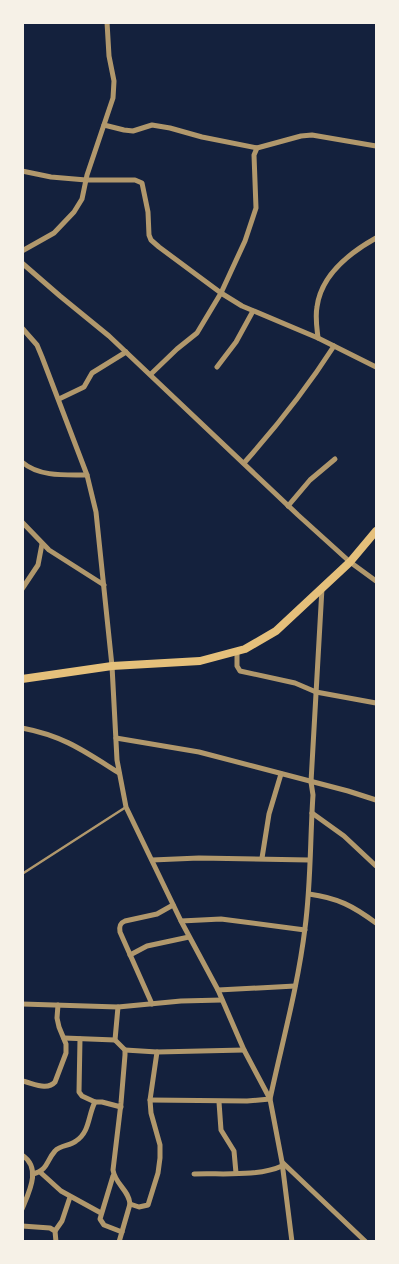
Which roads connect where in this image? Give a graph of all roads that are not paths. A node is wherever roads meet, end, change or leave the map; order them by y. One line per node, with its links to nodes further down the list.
1 (107, 22): 2 (street)
2 (104, 126): 4 (street); 6 (street)
3 (376, 146): 4 (street)
4 (257, 148): 10 (street)
5 (22, 171): 6 (street)
6 (86, 180): 8 (street); 10 (street)
7 (376, 238): 13 (street)
8 (22, 251)
9 (22, 263): 15 (street)
10 (221, 293): 11 (street); 18 (street)
11 (253, 311): 13 (street); 16 (street)
12 (22, 328): 19 (street)
13 (318, 338): 14 (street)
14 (334, 346): 17 (street); 22 (street)
15 (126, 352): 18 (street); 19 (street)
16 (217, 367)
17 (376, 367)
18 (151, 374): 22 (street)
19 (59, 399): 23 (street)
20 (334, 459): 24 (street)
21 (22, 462): 23 (street)
22 (244, 463): 24 (street)
23 (88, 475): 30 (street)
24 (288, 506): 28 (street)
25 (22, 522): 27 (street)
26 (376, 531): 28 (main road)
27 (42, 544): 30 (street); 32 (street)
28 (350, 562): 29 (street); 31 (main road)
29 (376, 581)
30 (104, 586): 34 (street)
31 (322, 588): 33 (main road); 36 (street)
32 (22, 589)
33 (237, 651): 34 (main road); 36 (street)
34 (112, 666): 35 (main road); 39 (street)
35 (22, 679)
36 (316, 692): 37 (street); 42 (street)
37 (376, 703)
38 (22, 728): 40 (street)
39 (116, 738): 40 (street); 41 (street)
40 (119, 773): 44 (street)
41 (281, 774): 42 (street); 46 (street)
42 (311, 782): 43 (street); 45 (street)
43 (376, 800)
44 (126, 807): 47 (street); 50 (lane)
45 (312, 814): 48 (street); 49 (street)
46 (262, 858): 47 (street); 48 (street)
47 (152, 860): 52 (street)
48 (309, 860): 51 (street)
49 (376, 866)
50 (22, 874)
51 (309, 894): 54 (street); 55 (street)
52 (174, 905): 53 (street); 57 (street)
53 (181, 921): 55 (street); 56 (street)
54 (376, 922)
55 (305, 930): 58 (street)
56 (189, 937): 57 (street); 59 (street)
57 (130, 955): 62 (street)
58 (295, 986): 59 (street); 72 (street)
59 (218, 990): 60 (street)
60 (222, 1000): 62 (street); 69 (street)
61 (22, 1004): 63 (street)
62 (152, 1004): 64 (street)
63 (58, 1005): 64 (street); 65 (street)
64 (118, 1007): 67 (street)
65 (64, 1038): 66 (street); 71 (street)
66 (80, 1039): 67 (street); 74 (street)
67 (115, 1040): 68 (street)
68 (125, 1050): 70 (street); 76 (street)
69 (244, 1050): 70 (street); 72 (street)
70 (157, 1052): 73 (street)
71 (22, 1081)
72 (270, 1099): 75 (street); 78 (street)
73 (150, 1100): 75 (street); 85 (street)
74 (95, 1102): 76 (street); 79 (street)
75 (220, 1102): 80 (street)
76 (121, 1107): 83 (street)
77 (22, 1155): 81 (street)
78 (282, 1164): 80 (street); 93 (street); 94 (street)
79 (40, 1172): 81 (street); 84 (street)
80 (236, 1173): 82 (street)
81 (34, 1174): 86 (street)
82 (194, 1174)
83 (114, 1176): 85 (street); 87 (street)
84 (70, 1197): 87 (street); 89 (street)
85 (130, 1204): 90 (street)
86 (22, 1209)
87 (101, 1213): 90 (street)
88 (22, 1226): 89 (street)
89 (55, 1231): 91 (street)
90 (122, 1232): 92 (street)
91 (56, 1242)
92 (118, 1242)
93 (292, 1242)
94 (366, 1242)

